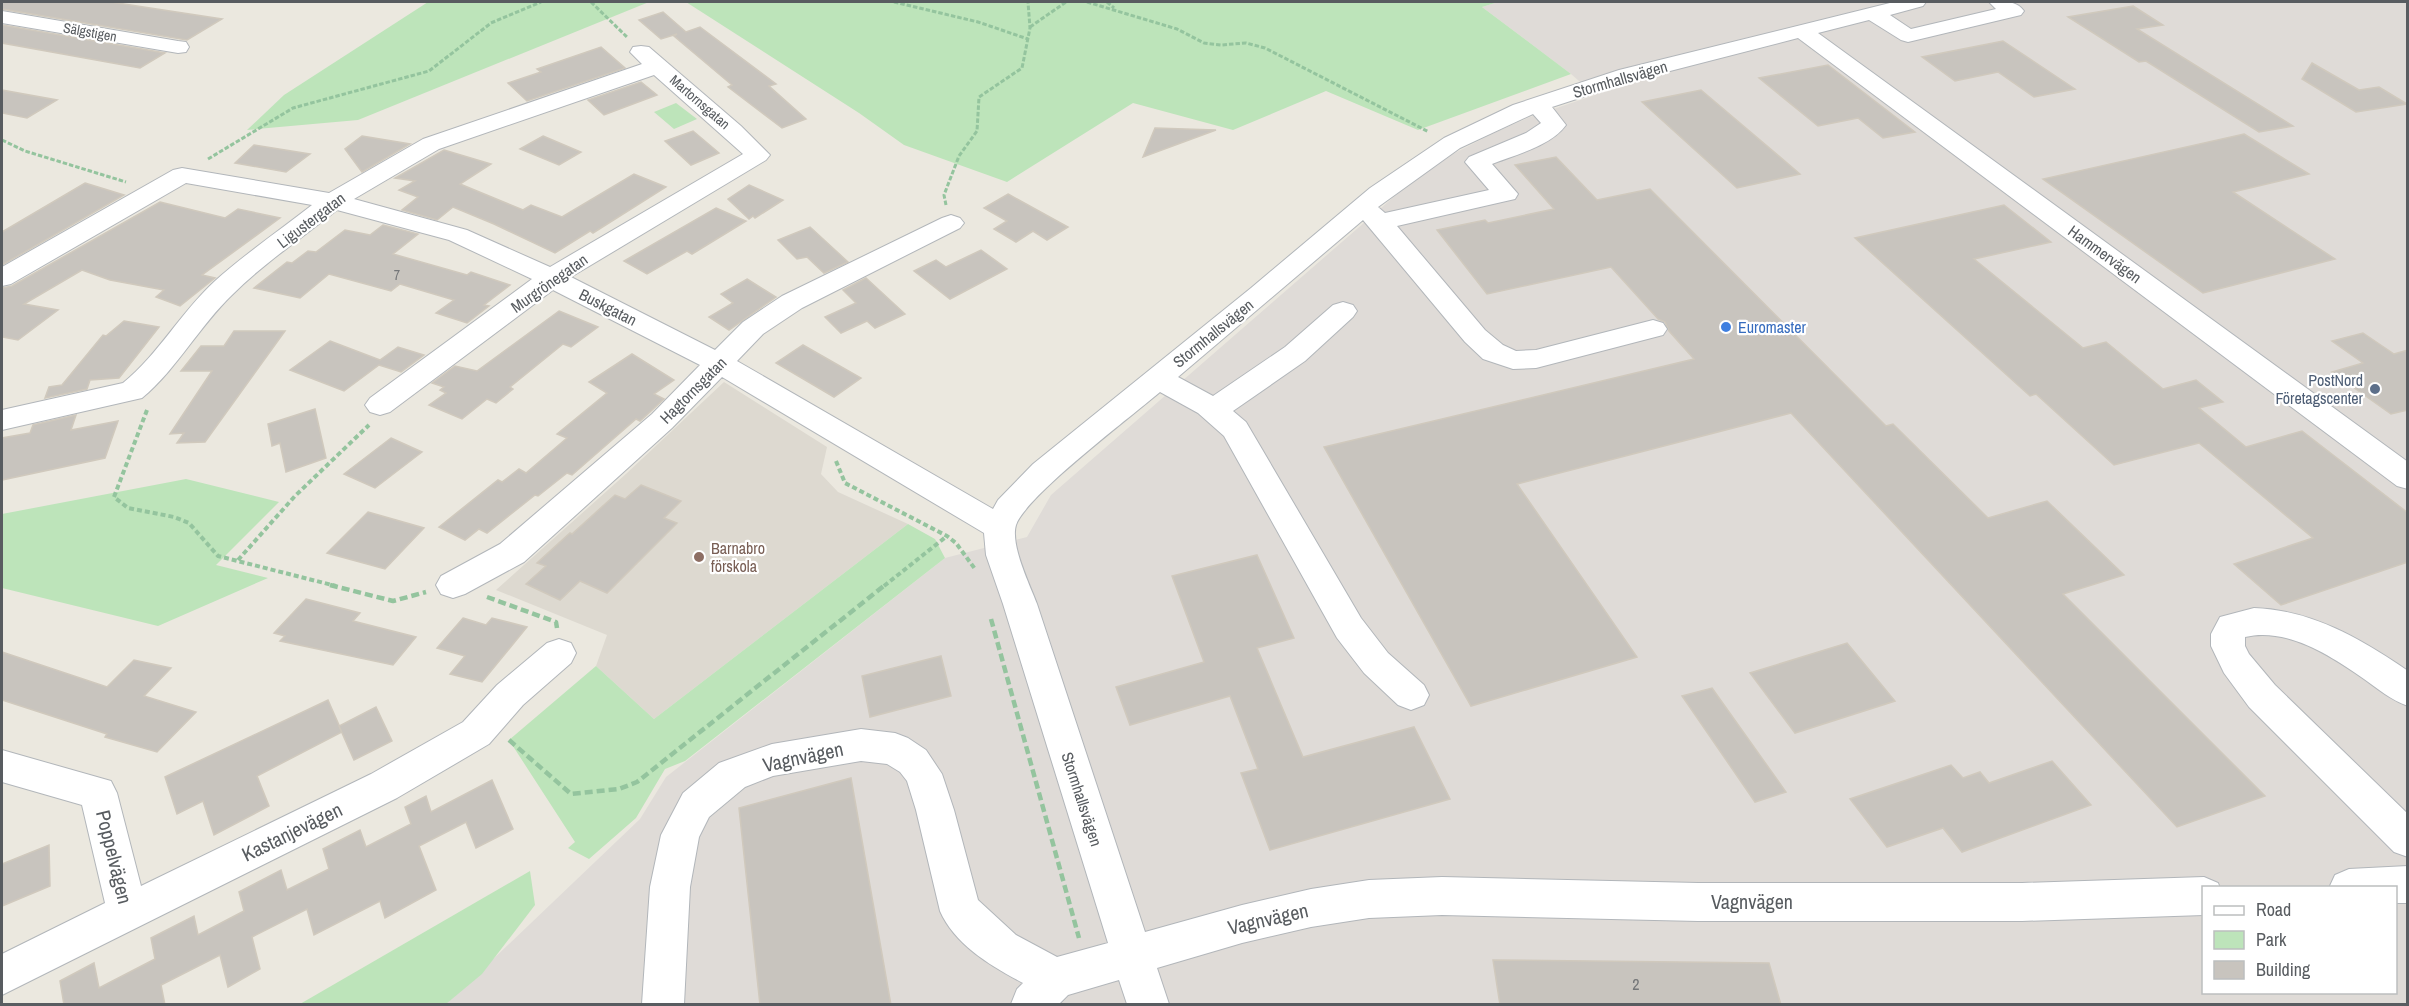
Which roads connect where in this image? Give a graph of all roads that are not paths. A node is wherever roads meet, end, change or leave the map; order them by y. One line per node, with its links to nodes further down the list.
1 (1916, 2): 3 (street, Stormhallsvägen)
2 (1999, 2): 3 (street)
3 (1871, 12): 5 (street, Stormhallsvägen)
4 (2, 17): 6 (street, Sälgstigen)
5 (1802, 31): 8 (street, Stormhallsvägen); 22 (street, Hammervägen)
6 (178, 47)
7 (650, 59): 9 (street, Martornsgatan); 10 (street, Ligustergatan)
8 (1537, 104): 11 (street, Stormhallsvägen); 11 (street)
9 (758, 155): 14 (street, Murgrönegatan)
10 (333, 201): 13 (street, Buskgatan); 14 (street, Buskgatan); 21 (street, Ligustergatan)
11 (1371, 214): 16 (street); 18 (street, Stormhallsvägen)
12 (951, 223): 17 (street, Hagtornsgatan)
13 (2, 278)
14 (551, 278): 17 (street, Buskgatan); 19 (street, Murgrönegatan)
15 (1343, 311): 20 (street)
16 (1653, 329)
17 (719, 363): 23 (street, Buskgatan); 24 (street, Hagtornsgatan)
18 (1158, 379): 20 (street); 23 (street, Stormhallsvägen)
19 (380, 405)
20 (1215, 409): 27 (street)
21 (2, 420)
22 (2408, 478)
23 (999, 526): 34 (street, Stormhallsvägen)
24 (453, 585)
25 (559, 653): 33 (street, Kastanjevägen)
26 (2408, 691): 29 (street)
27 (1411, 695)
28 (2, 766): 33 (street, Poppelvägen)
29 (2408, 840)
30 (2408, 884): 31 (street)
31 (2378, 886)
32 (2202, 896): 34 (street, Vagnvägen)
33 (128, 913): 35 (street, Kastanjevägen)
34 (1133, 957): 36 (street, Vagnvägen); 38 (street, Stormhallsvägen)
35 (2, 975)
36 (1059, 984): 37 (street, Vagnvägen)
37 (663, 1005)
38 (1148, 1005)

